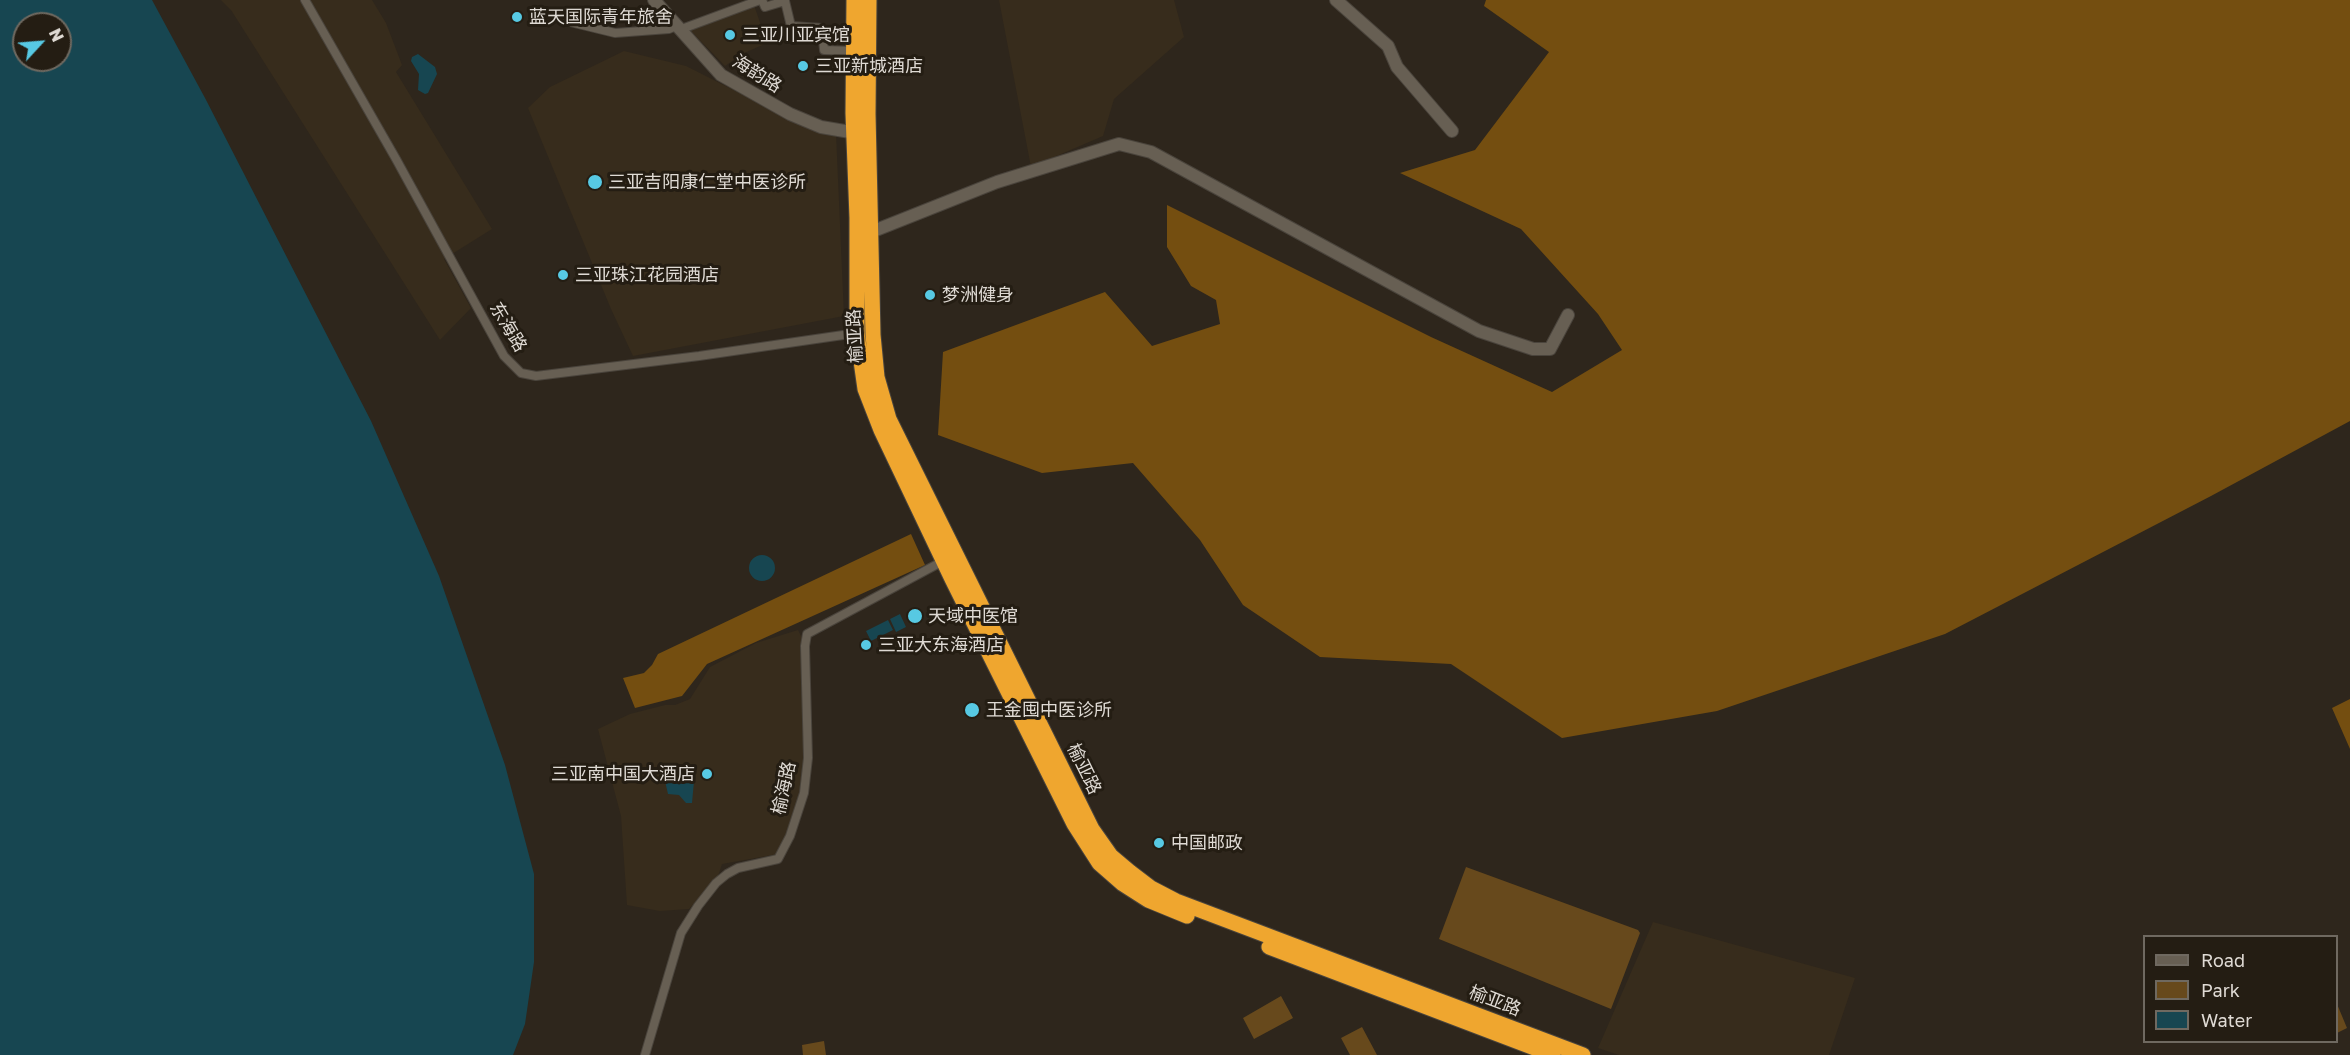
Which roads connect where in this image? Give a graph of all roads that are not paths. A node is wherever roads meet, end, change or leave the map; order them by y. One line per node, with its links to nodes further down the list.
1 (305, 0): 14 (street, 东海路)
2 (654, 0): 8 (street, 海韵路)
3 (761, 0): 8 (street); 9 (street)
4 (854, 0): 9 (highway, 榆亚路)
5 (869, 0): 11 (highway, 榆亚路)
6 (1336, 0): 10 (street)
7 (544, 12): 8 (street)
8 (678, 28): 11 (street, 海韵路)
9 (853, 51): 11 (highway, 榆亚路)
10 (1452, 131)
11 (862, 134): 12 (highway, 榆亚路); 14 (highway, 榆亚路)
12 (872, 232): 13 (street); 15 (highway, 榆亚路)
13 (1568, 315)
14 (857, 333): 15 (highway, 榆亚路)
15 (950, 558): 16 (street, 榆海路); 17 (highway, 榆亚路); 18 (highway, 榆亚路)
16 (645, 1055)
17 (1553, 1055)
18 (1583, 1055)

